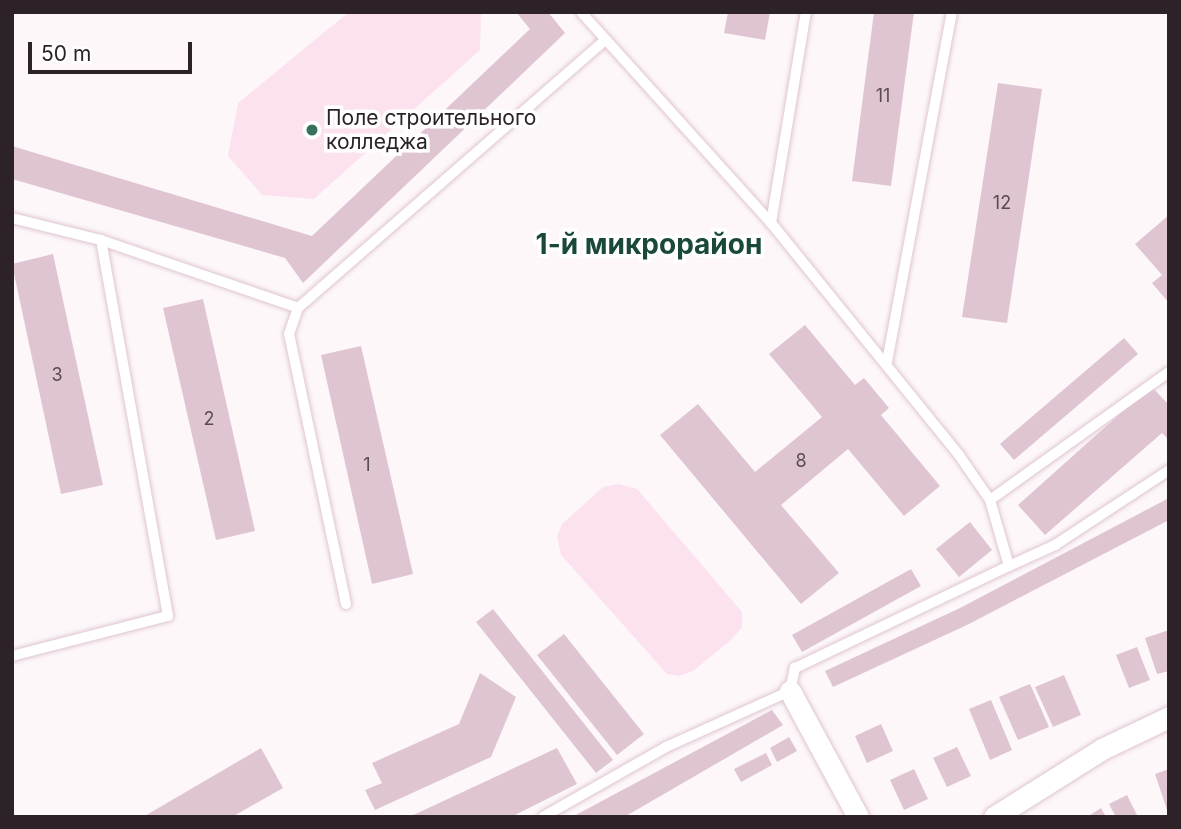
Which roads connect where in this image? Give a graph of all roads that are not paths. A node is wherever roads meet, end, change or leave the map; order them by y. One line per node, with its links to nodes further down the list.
1 (581, 12): 4 (lane)
2 (806, 12): 6 (lane)
3 (952, 12): 9 (lane)
4 (604, 40): 6 (lane); 8 (lane)
5 (12, 218): 7 (lane)
6 (771, 223): 9 (lane)
7 (101, 240): 8 (lane); 15 (lane)
8 (299, 308): 14 (lane)
9 (887, 362): 12 (lane)
10 (1169, 372): 12 (lane)
11 (1169, 470): 13 (lane)
12 (990, 500): 13 (lane)
13 (1009, 566): 16 (lane)
14 (346, 604)
15 (12, 656)
16 (790, 691): 18 (lane); 19 (street)
17 (1169, 717): 20 (street)
18 (543, 817)
19 (858, 817)
20 (994, 817)

